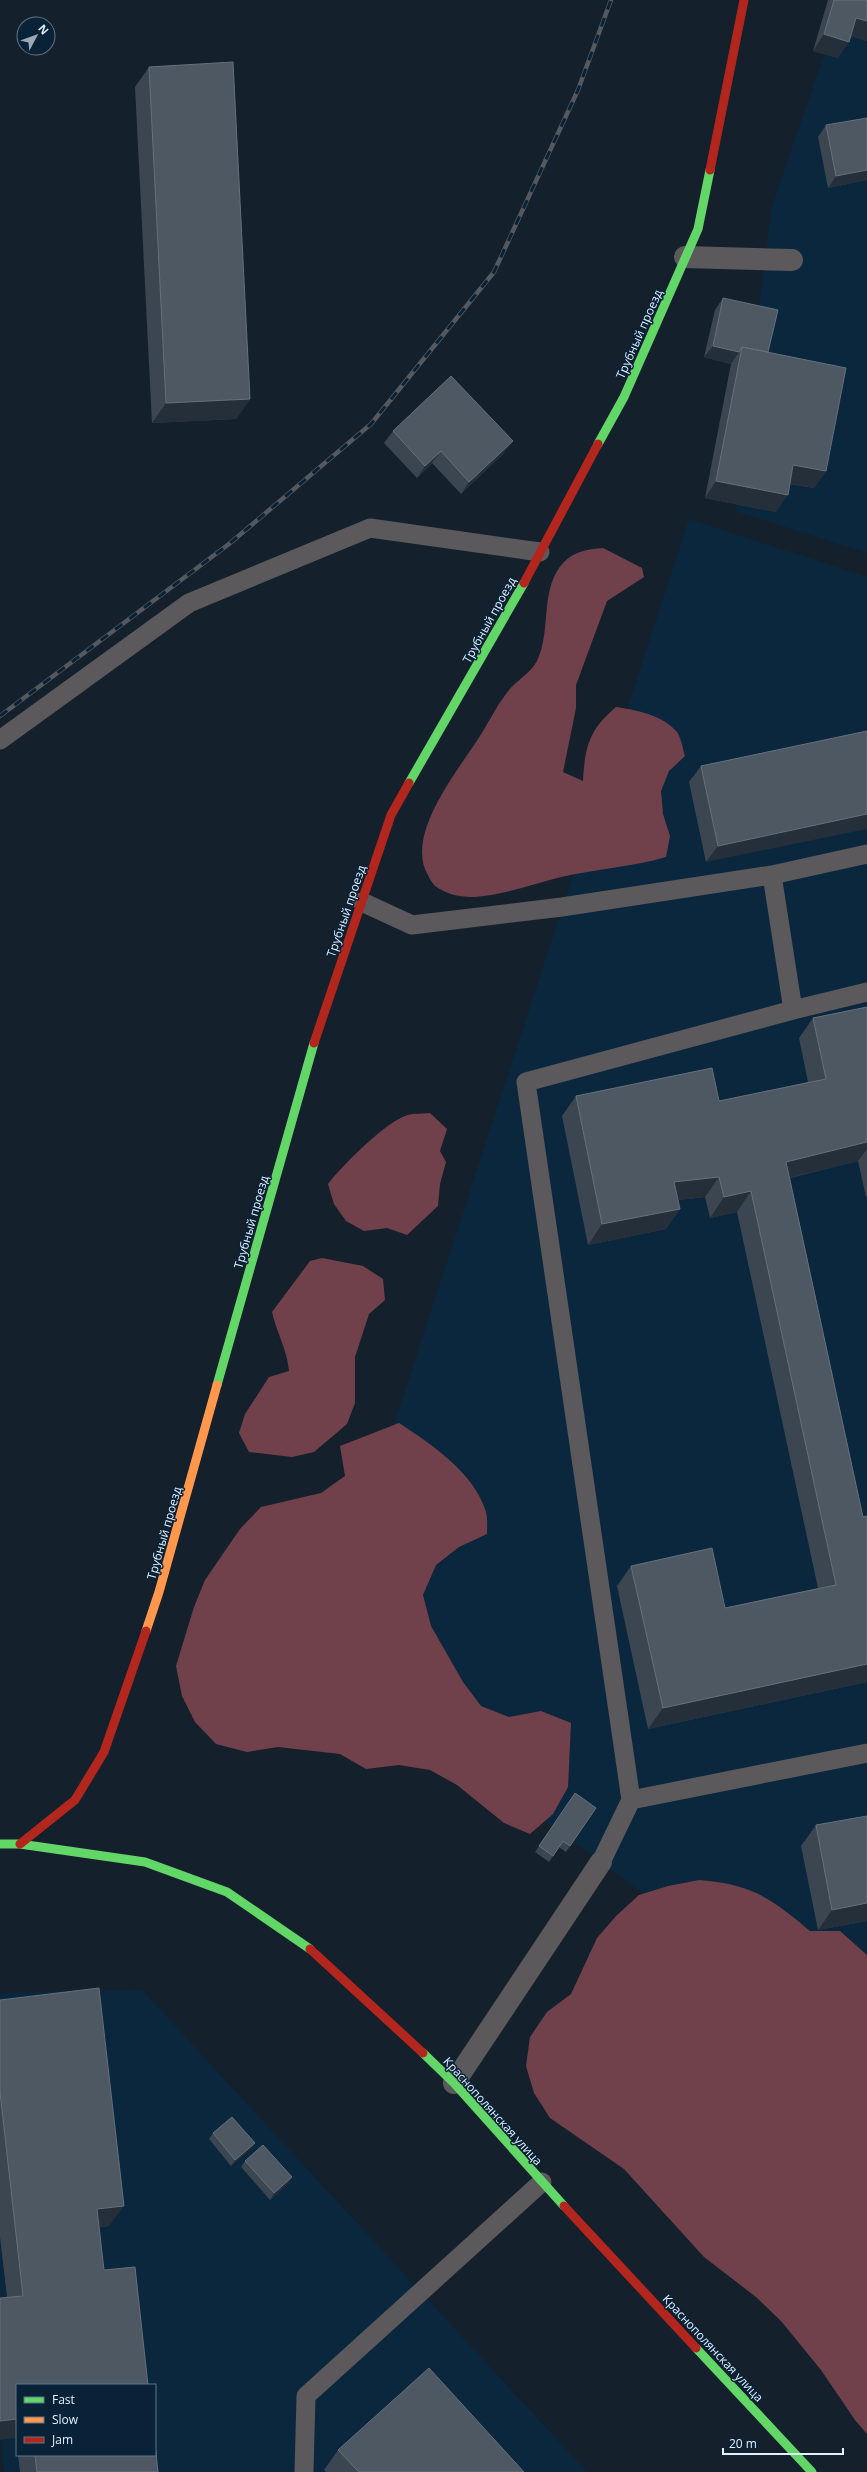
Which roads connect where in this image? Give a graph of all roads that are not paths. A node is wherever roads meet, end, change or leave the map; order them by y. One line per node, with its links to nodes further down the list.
1 (744, 0): 2 (street, Трубный проезд)
2 (685, 257): 3 (street); 4 (street, Трубный проезд)
3 (792, 260)
4 (540, 552): 5 (lane); 8 (street, Трубный проезд)
5 (0, 740)
6 (867, 854): 7 (lane)
7 (772, 876): 8 (lane); 10 (lane)
8 (362, 902): 14 (street, Трубный проезд)
9 (867, 992): 10 (lane)
10 (793, 1010): 12 (lane)
11 (867, 1753): 12 (lane)
12 (631, 1800): 15 (lane)
13 (0, 1844): 14 (street, Краснополянская улица)
14 (20, 1844): 16 (street, Краснополянская улица)
15 (601, 1862): 16 (street)
16 (454, 2083): 17 (street, Краснополянская улица)
17 (542, 2182): 18 (lane); 19 (street, Краснополянская улица)
18 (304, 2472)
19 (812, 2472)

